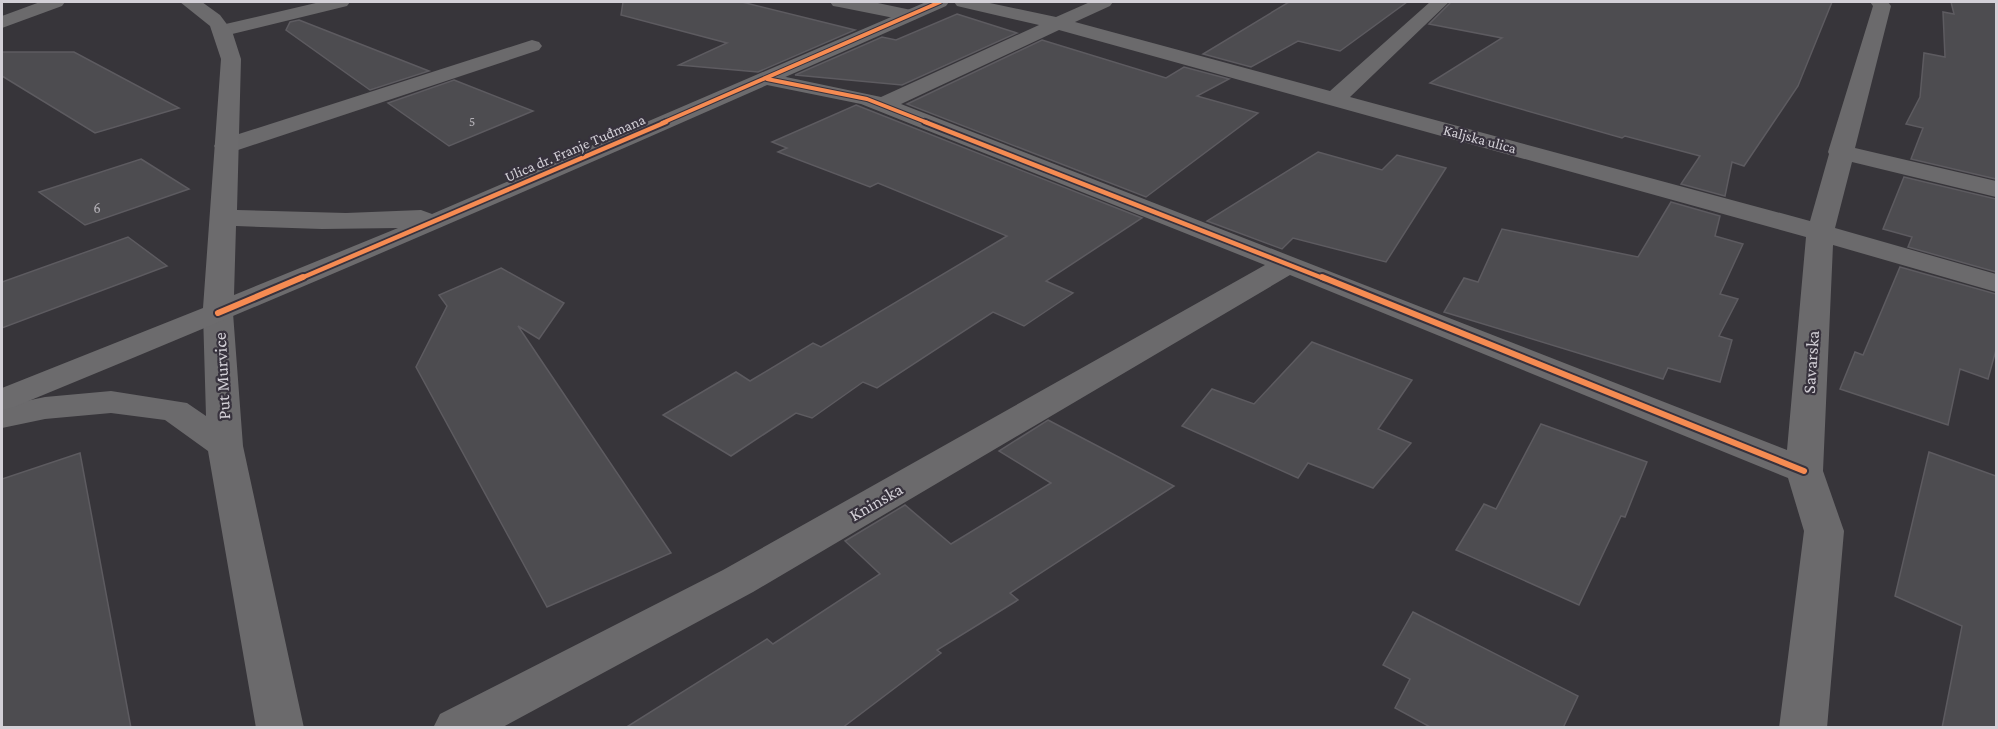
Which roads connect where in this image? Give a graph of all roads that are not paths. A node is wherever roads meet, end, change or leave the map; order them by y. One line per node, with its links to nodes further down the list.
1 (56, 2): 11 (street)
2 (189, 2): 13 (main road)
3 (341, 2): 13 (street)
4 (839, 2): 10 (street)
5 (940, 2): 10 (main road, Ulica dr. Franje Tuđmana)
6 (963, 2): 12 (street, Kaljska ulica)
7 (1104, 2): 12 (street)
8 (1440, 2): 16 (street)
9 (1880, 2): 19 (street, Savarska)
10 (909, 15): 15 (main road, Ulica dr. Franje Tuđmana)
11 (2, 22)
12 (1056, 23): 16 (street, Kaljska ulica); 17 (street)
13 (224, 30): 18 (main road, Put Murvice)
14 (532, 46): 18 (street)
15 (766, 79): 17 (street); 22 (main road, Ulica dr. Franje Tuđmana)
16 (1335, 99): 23 (street, Kaljska ulica)
17 (881, 105): 24 (street)
18 (226, 146): 21 (main road, Put Murvice)
19 (1840, 152): 20 (street); 23 (street, Savarska)
20 (1996, 189)
21 (222, 217): 22 (main road); 26 (main road, Put Murvice)
22 (447, 217): 26 (main road, Ulica dr. Franje Tuđmana)
23 (1820, 232): 25 (street, Kaljska ulica); 30 (street, Savarska)
24 (1288, 264): 30 (street); 32 (street, Kninska)
25 (1996, 283)
26 (218, 312): 27 (main road, Ulica dr. Franje Tuđmana); 29 (street, Put Murvice)
27 (2, 400)
28 (2, 417): 29 (street)
29 (225, 446): 31 (street, Put Murvice)
30 (1804, 471): 33 (street, Savarska)
31 (280, 728)
32 (457, 728)
33 (1803, 728)

